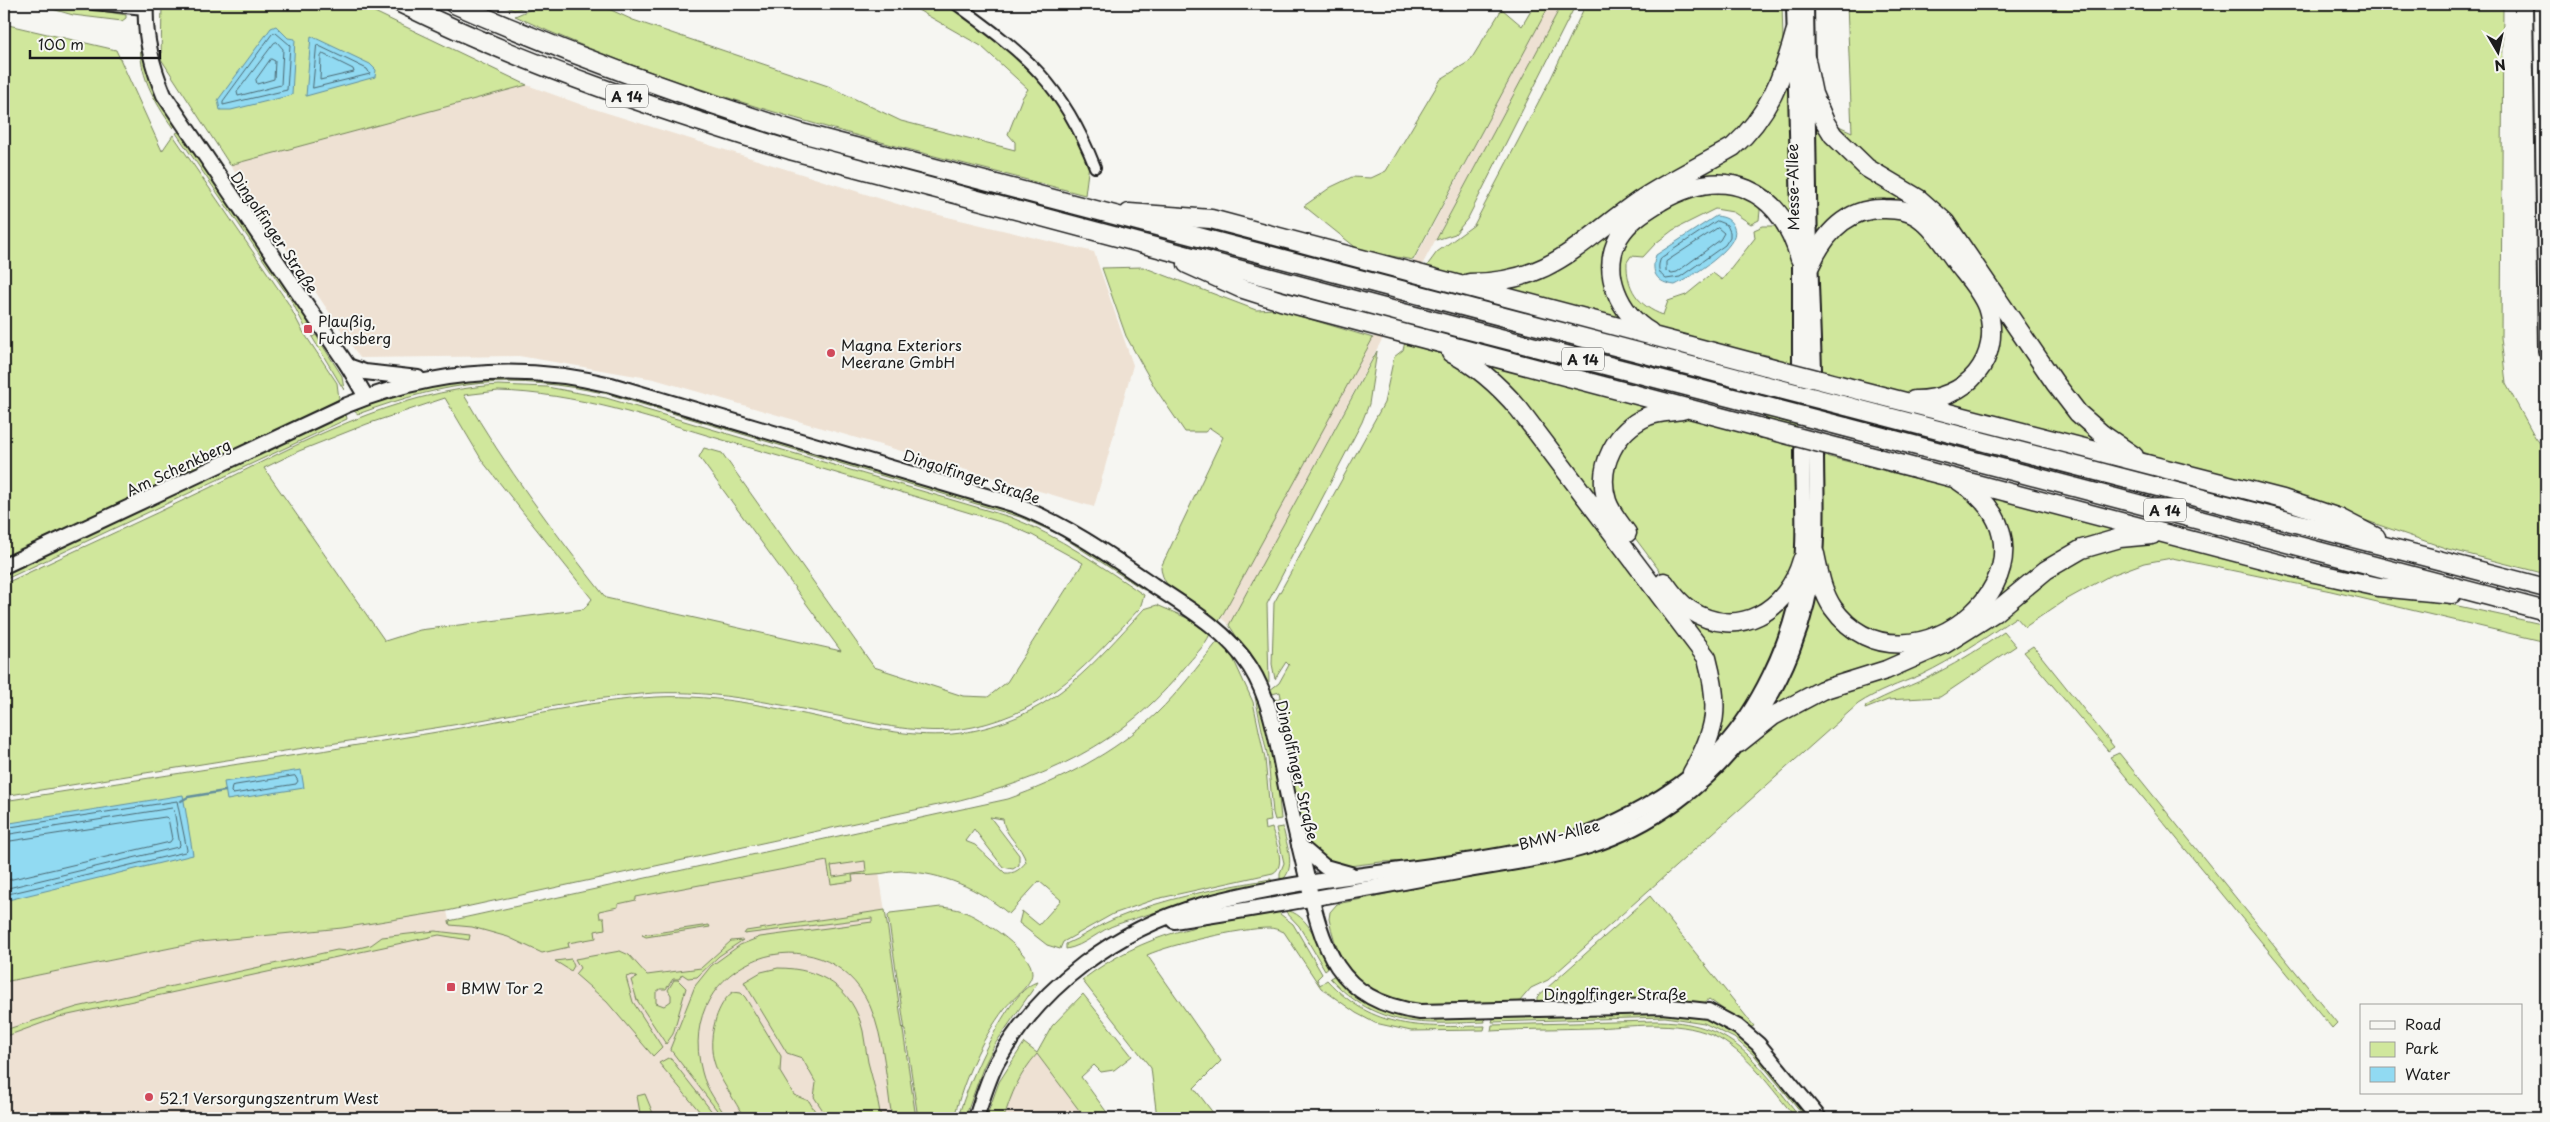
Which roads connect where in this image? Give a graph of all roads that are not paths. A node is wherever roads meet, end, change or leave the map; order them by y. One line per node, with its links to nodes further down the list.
1 (93, 4): 8 (street)
2 (402, 4): 13 (highway, A 14)
3 (454, 4): 12 (highway, A 14)
4 (956, 4): 11 (street)
5 (1794, 4): 9 (main road, Messe-Allee)
6 (1806, 4): 10 (main road, Messe-Allee)
7 (2541, 4): 18 (main road)
8 (146, 6): 19 (main road, Dingolfinger Straße)
9 (1795, 33): 14 (main road, Messe-Allee); 15 (highway)
10 (1806, 60): 14 (main road, Messe-Allee); 27 (highway)
11 (1095, 167)
12 (1095, 212): 15 (highway); 30 (highway, A 14, bridge)
13 (1144, 245): 16 (highway); 34 (highway, A 14, bridge)
14 (1805, 263): 17 (highway); 20 (main road, Messe-Allee); 23 (highway)
15 (1449, 284): 17 (highway)
16 (1419, 339): 24 (highway); 37 (highway)
17 (1664, 339): 23 (highway, bridge)
18 (2546, 351)
19 (348, 366): 21 (main road); 22 (main road, Dingolfinger Straße)
20 (1807, 367)
21 (426, 379): 22 (main road, Dingolfinger Straße); 38 (main road, Dingolfinger Straße)
22 (366, 397): 32 (main road, Am Schenkberg)
23 (1891, 398): 27 (highway)
24 (1689, 409): 28 (highway, bridge); 31 (highway)
25 (1802, 450): 31 (main road)
26 (1816, 454): 31 (main road)
27 (2145, 463): 30 (highway)
28 (1955, 478): 29 (highway); 31 (highway)
29 (2167, 534): 34 (highway); 36 (highway)
30 (2404, 551): 33 (highway, A 14)
31 (1808, 557): 36 (main road, BMW-Allee); 37 (main road, BMW-Allee)
32 (4, 566)
33 (2546, 588)
34 (2485, 595): 35 (highway, A 14)
35 (2546, 611)
36 (1740, 743): 41 (main road, BMW-Allee)
37 (1692, 773): 39 (main road, BMW-Allee)
38 (1299, 845): 39 (main road); 40 (main road, Dingolfinger Straße)
39 (1358, 875): 40 (main road, BMW-Allee)
40 (1308, 884): 41 (main road, Dingolfinger Straße); 42 (main road, BMW-Allee)
41 (1312, 900): 42 (main road, BMW-Allee); 44 (main road, Dingolfinger Straße)
42 (1152, 925): 43 (main road, BMW-Allee)
43 (976, 1118)
44 (1819, 1118)

